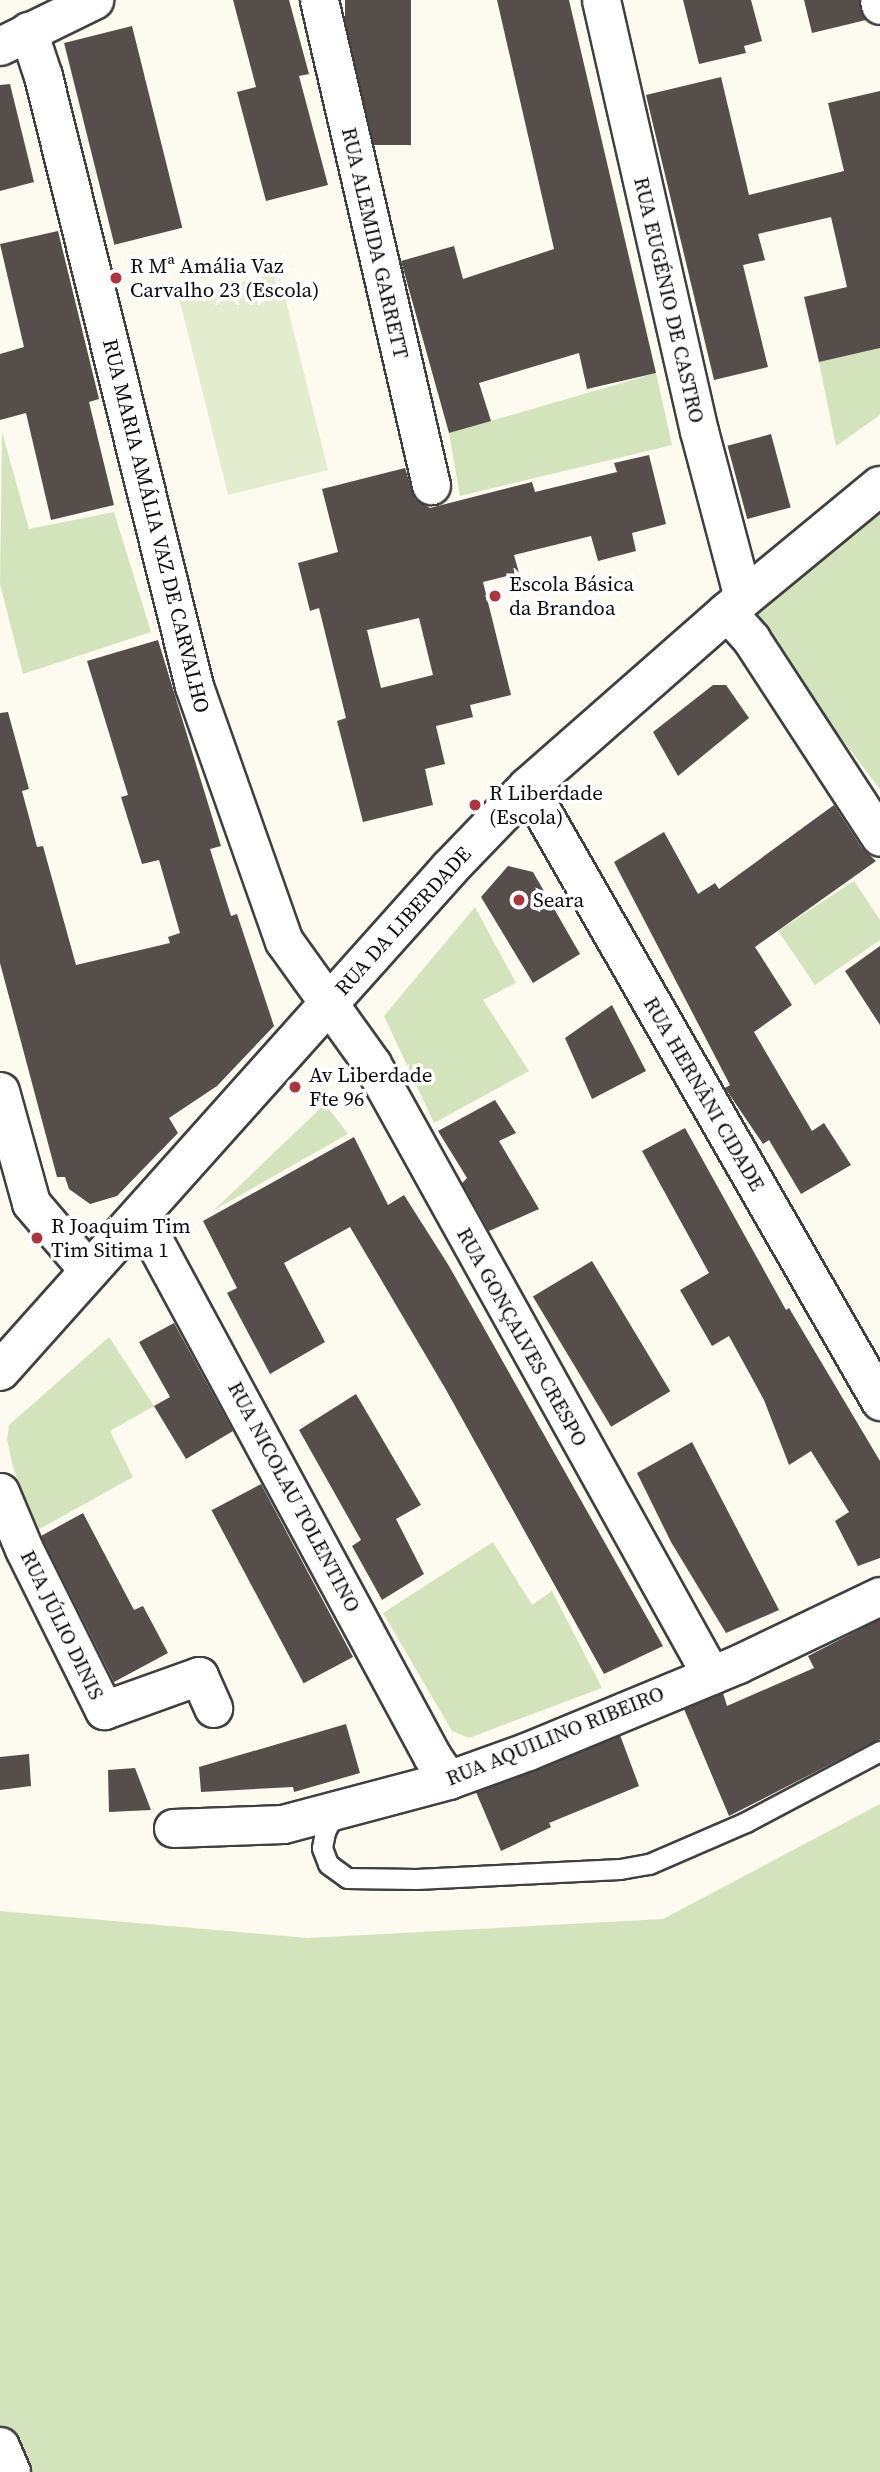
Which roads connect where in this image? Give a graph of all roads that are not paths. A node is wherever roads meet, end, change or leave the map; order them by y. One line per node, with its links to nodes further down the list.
1 (94, 0): 6 (street)
2 (319, 0): 7 (street, RUA ALEMIDA GARRETT)
3 (601, 0): 9 (street, RUA EUGÉNIO DE CASTRO)
4 (879, 0): 5 (street)
5 (880, 5)
6 (14, 39): 12 (street, RUA MARIA AMÁLIA VAZ DE CARVALHO)
7 (431, 485)
8 (880, 486): 9 (street, RUA DA LIBERDADE)
9 (735, 605): 10 (street, RUA DA LIBERDADE); 11 (street)
10 (528, 787): 12 (street, RUA DA LIBERDADE); 17 (street, RUA HERNÂNI CIDADE)
11 (880, 837)
12 (328, 1003): 14 (street, RUA DA LIBERDADE); 20 (street, RUA GONÇALVES CRESPO)
13 (0, 1091): 15 (street)
14 (140, 1215): 15 (street, RUA DA LIBERDADE); 23 (street, RUA NICOLAU TOLENTINO)
15 (89, 1271): 16 (street, RUA DA LIBERDADE)
16 (0, 1371)
17 (880, 1401)
18 (0, 1492): 21 (street, RUA JÚLIO DINIS)
19 (880, 1596): 20 (street, RUA AQUILINO RIBEIRO)
20 (710, 1675): 23 (street, RUA AQUILINO RIBEIRO)
21 (213, 1708)
22 (880, 1751): 24 (lane)
23 (448, 1780): 24 (street, RUA AQUILINO RIBEIRO)
24 (337, 1809): 25 (street, RUA AQUILINO RIBEIRO)
25 (173, 1828)
26 (0, 2446): 27 (street)
27 (11, 2472)

